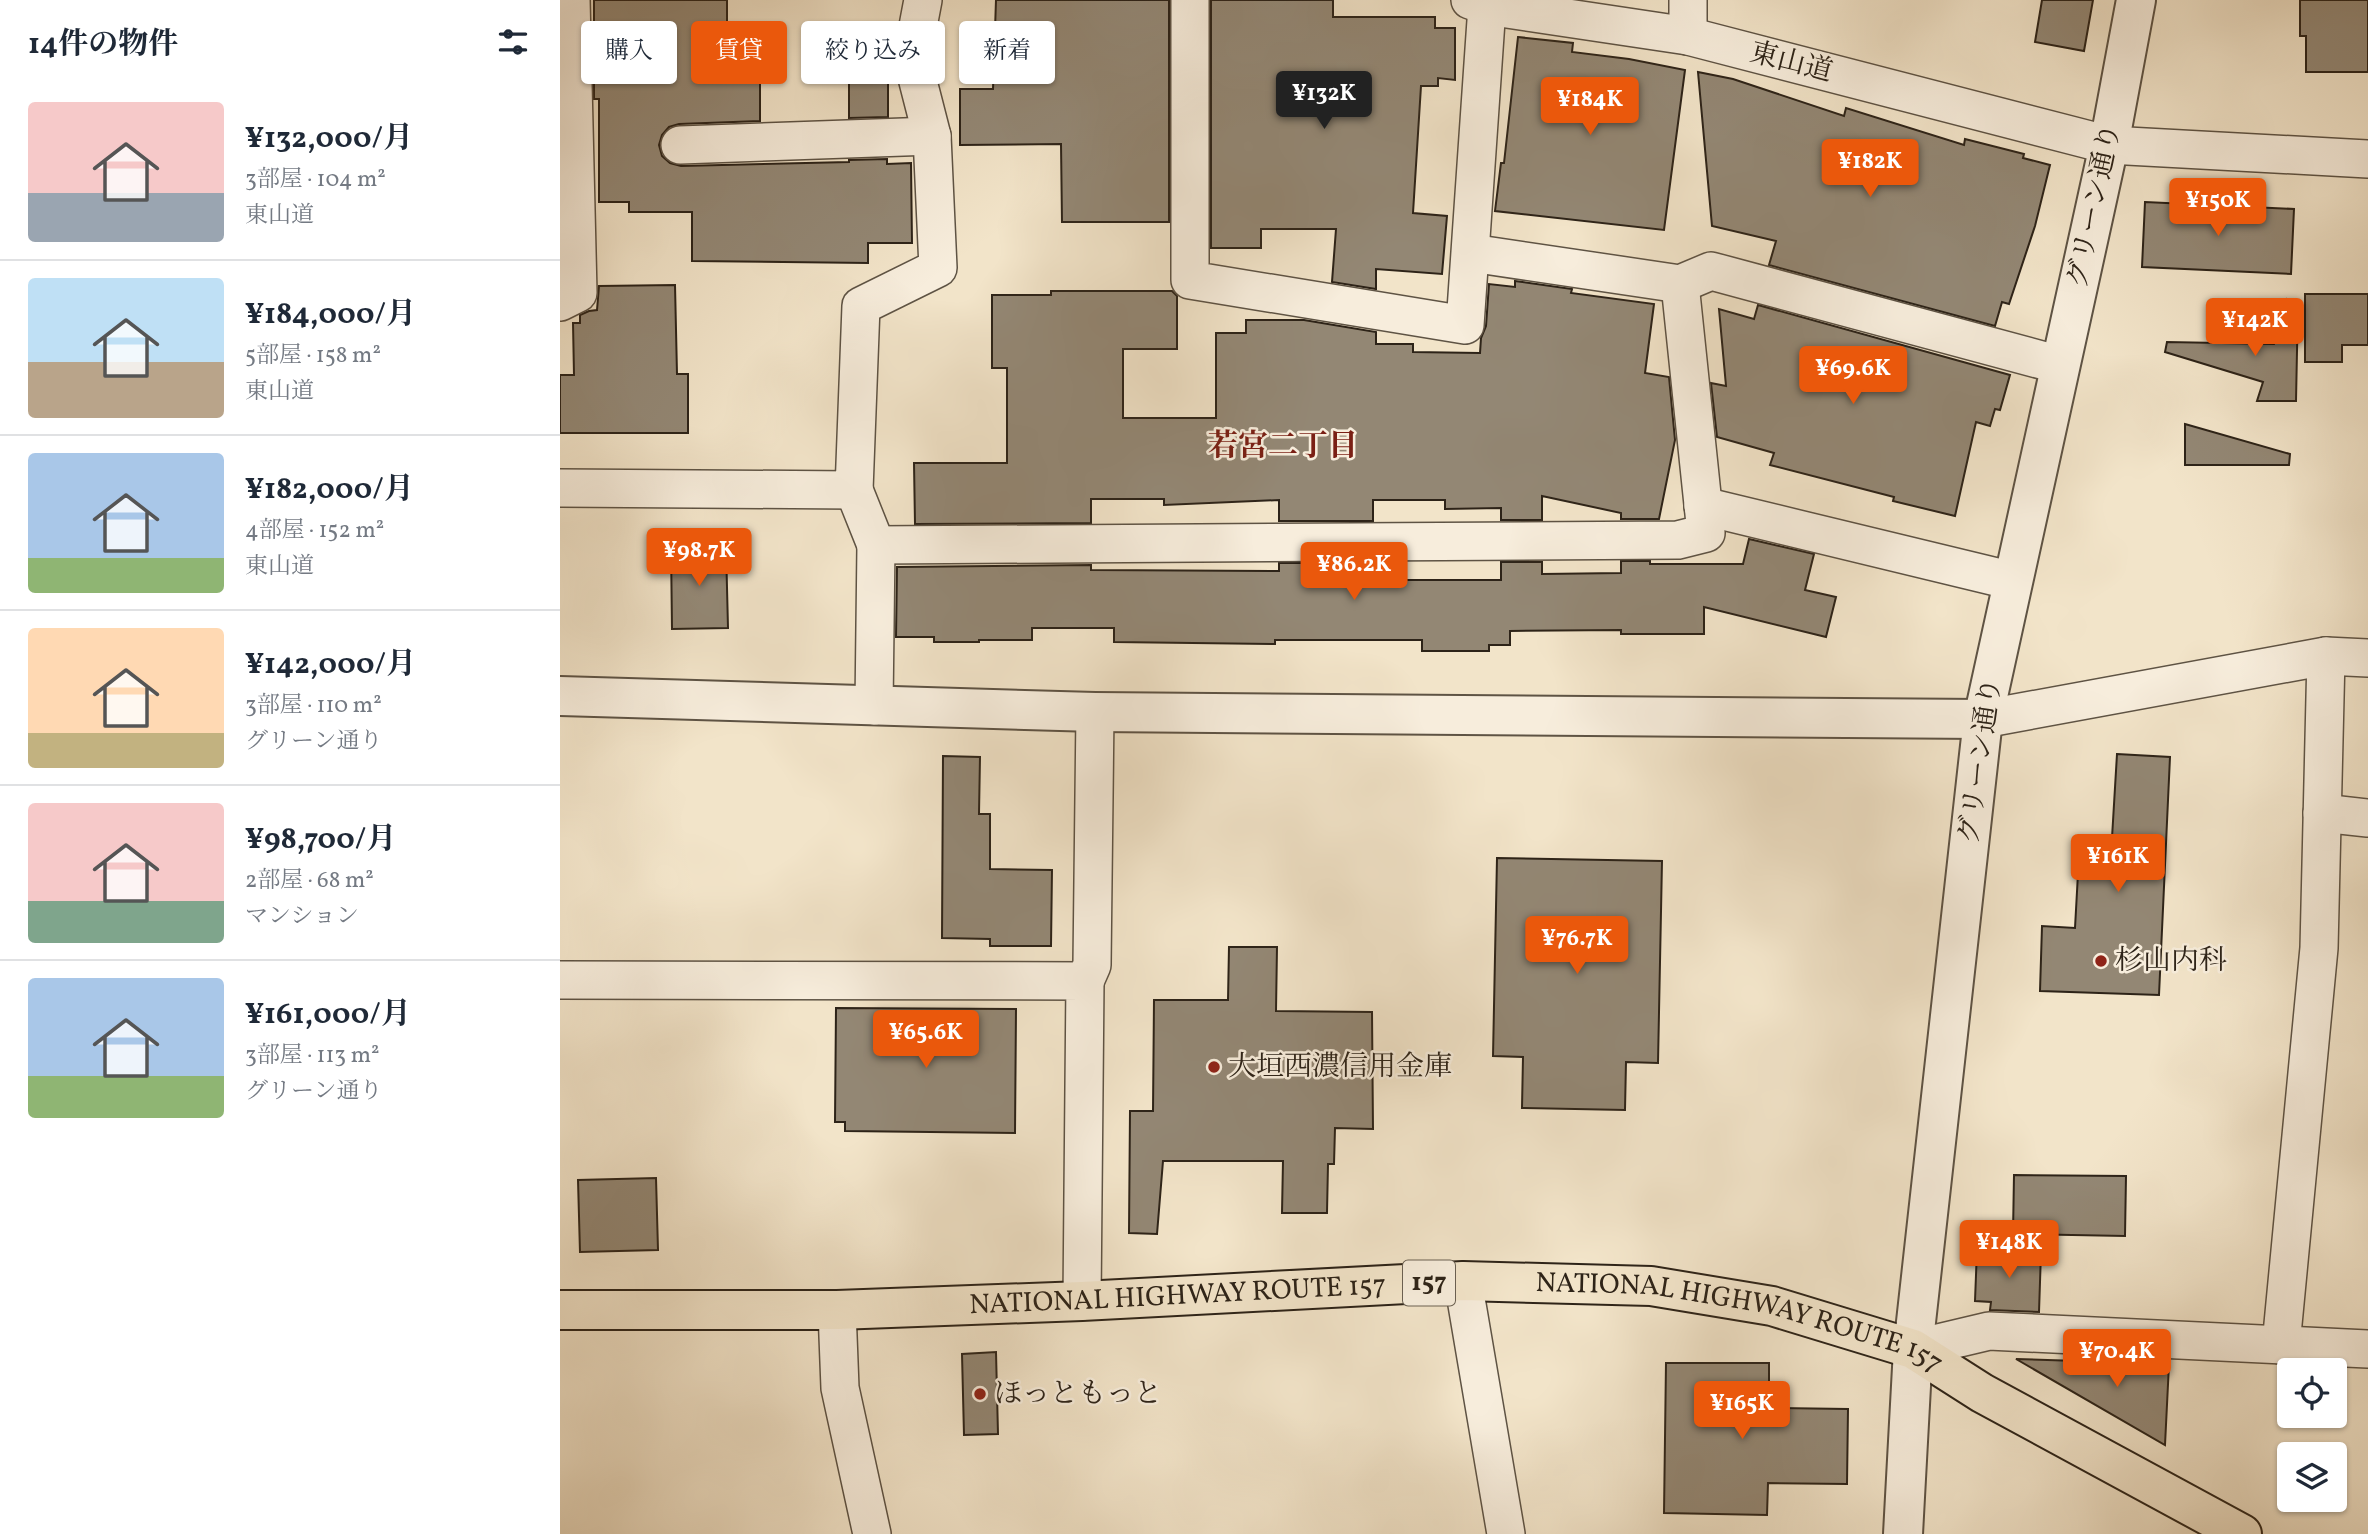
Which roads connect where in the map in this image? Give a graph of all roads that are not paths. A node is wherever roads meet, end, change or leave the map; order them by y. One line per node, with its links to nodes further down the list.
1 (571, 0): 14 (street)
2 (923, 0): 8 (street)
3 (1190, 0): 12 (street)
4 (1688, 0): 7 (street)
5 (2136, 0): 10 (street, グリーン通り)
6 (1478, 3): 7 (street, 東山道); 12 (street)
7 (1688, 37): 10 (street, 東山道)
8 (932, 136): 9 (street); 17 (street)
9 (680, 145)
10 (2109, 145): 11 (street, 東山道); 15 (street, グリーン通り)
11 (2368, 159)
12 (1471, 253): 13 (street)
13 (1680, 284): 15 (street); 18 (street)
14 (560, 302)
15 (2060, 365): 20 (street, グリーン通り)
16 (560, 488): 17 (street)
17 (854, 490): 19 (street)
18 (1703, 506): 19 (street); 20 (street)
19 (876, 545): 24 (street)
20 (2013, 581): 26 (street, グリーン通り)
21 (2326, 656): 22 (street); 26 (street); 27 (street)
22 (2368, 658)
23 (560, 696): 24 (street)
24 (874, 706): 25 (street)
25 (1095, 712): 26 (street); 30 (street)
26 (1983, 719): 36 (street, グリーン通り)
27 (2322, 813): 28 (street); 35 (street)
28 (2368, 818)
29 (560, 980): 30 (street)
30 (1085, 981): 32 (street)
31 (1463, 1281): 32 (highway, NATIONAL HIGHWAY ROUTE 157 / 157); 36 (highway, NATIONAL HIGHWAY ROUTE 157 / 157); 39 (street)
32 (1082, 1301): 34 (highway, NATIONAL HIGHWAY ROUTE 157 / 157)
33 (560, 1310): 34 (highway, NATIONAL HIGHWAY ROUTE 157 / 157)
34 (837, 1310): 38 (street)
35 (2281, 1345): 36 (street); 37 (street)
36 (1913, 1349): 40 (street, グリーン通り); 41 (highway, NATIONAL HIGHWAY ROUTE 157 / 157)
37 (2368, 1349)
38 (872, 1534)
39 (1506, 1534)
40 (1903, 1534)
41 (2242, 1534)

